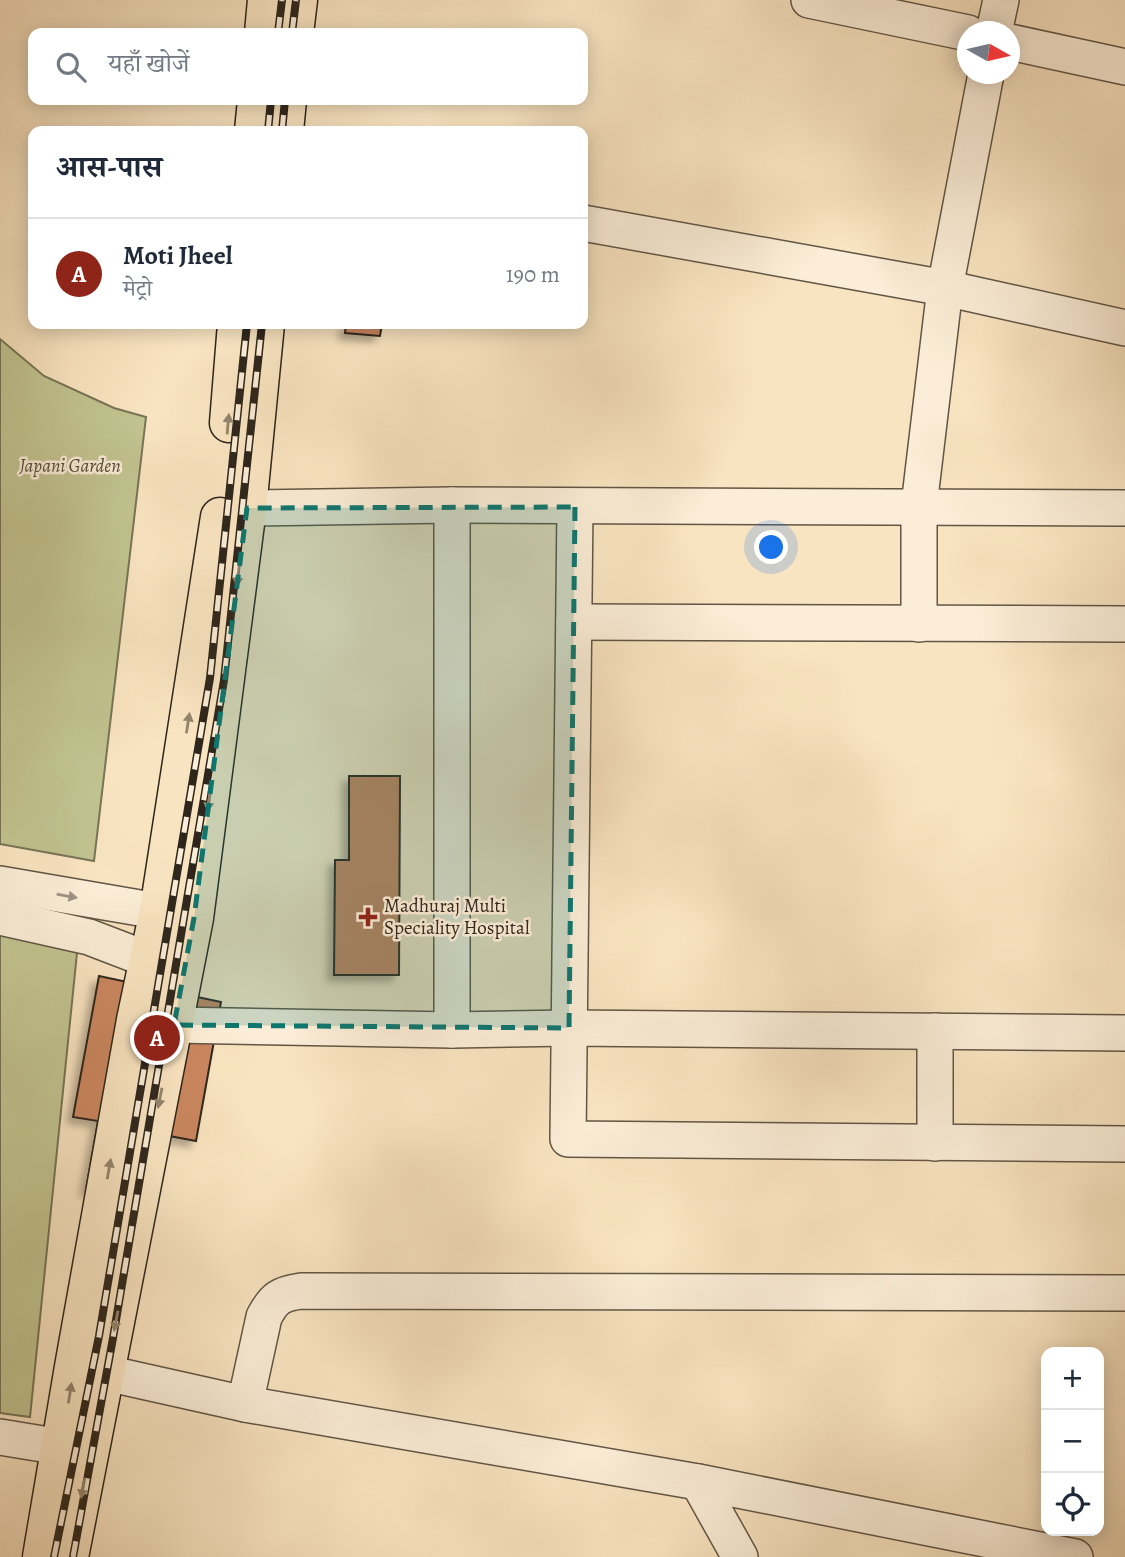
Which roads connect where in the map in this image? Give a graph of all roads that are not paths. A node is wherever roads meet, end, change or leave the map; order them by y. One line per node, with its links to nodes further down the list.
1 (267, 0): 6 (main road)
2 (298, 0): 7 (main road)
3 (809, 0): 8 (street)
4 (1000, 0): 5 (street)
5 (996, 21)
6 (264, 28)
7 (295, 28)
8 (957, 31)
9 (1020, 44): 10 (street)
10 (1125, 67)
11 (984, 84): 17 (street)
12 (257, 105): 14 (main road)
13 (287, 105): 15 (main road)
14 (254, 126)
15 (284, 126)
16 (588, 224): 17 (street)
17 (946, 288): 18 (street); 22 (street)
18 (1125, 328)
19 (237, 329): 30 (main road, one-way to 19)
20 (265, 329): 24 (main road)
21 (452, 505): 23 (street); 24 (street); 36 (street)
22 (919, 506): 23 (street); 25 (street); 27 (street)
23 (575, 507): 26 (street)
24 (247, 508): 30 (main road, one-way to 30)
25 (1125, 508)
26 (574, 622): 27 (street); 35 (street)
27 (919, 624): 28 (street)
28 (1125, 624)
29 (0, 884): 30 (street, one-way to 30)
30 (176, 914): 32 (main road); 34 (main road)
31 (0, 917): 32 (street)
32 (149, 960): 33 (main road)
33 (136, 1020): 34 (street); 45 (main road, one-way to 33)
34 (174, 1025): 36 (street); 42 (main road, one-way to 42)
35 (569, 1028): 36 (street); 37 (street); 39 (street)
36 (452, 1030)
37 (935, 1031): 38 (street); 39 (street)
38 (1125, 1033)
39 (934, 1143): 40 (street)
40 (1125, 1144)
41 (1125, 1293): 43 (street)
42 (106, 1373): 43 (street); 47 (main road, one-way to 47)
43 (245, 1404): 46 (street)
44 (0, 1437): 45 (street)
45 (61, 1447): 47 (main road)
46 (698, 1482): 48 (street); 49 (street)
47 (59, 1541)
48 (946, 1545): 50 (street)
49 (740, 1557)
50 (1074, 1557)

